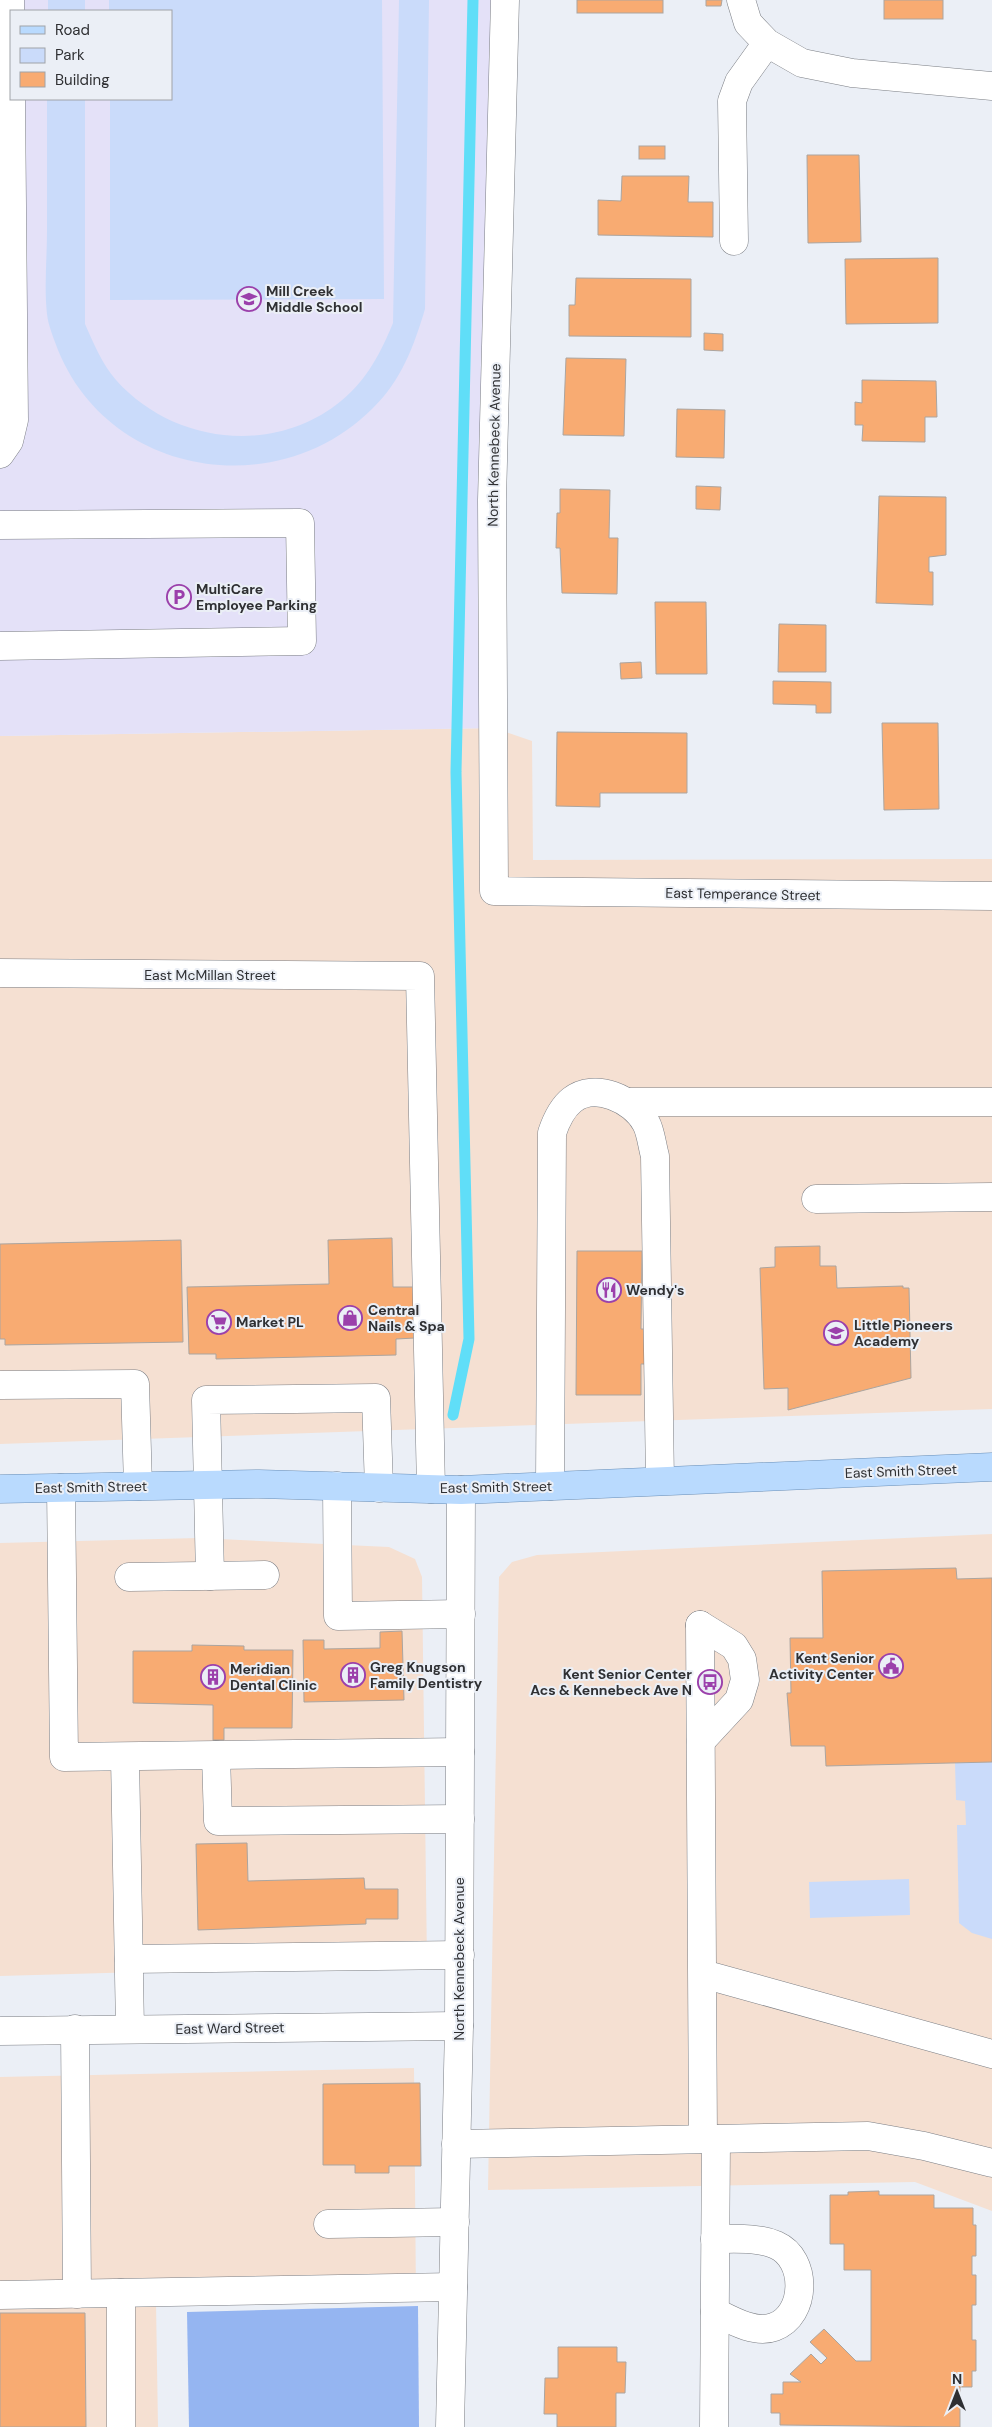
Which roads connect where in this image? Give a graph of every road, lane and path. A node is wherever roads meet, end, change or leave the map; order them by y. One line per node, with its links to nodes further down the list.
1 (505, 0): 10 (street, North Kennebeck Avenue)
2 (741, 0): 3 (street)
3 (767, 43): 4 (street); 6 (street)
4 (992, 86)
5 (11, 100): 7 (street)
6 (734, 240)
7 (0, 454)
8 (0, 524): 9 (street)
9 (0, 646)
10 (494, 891): 11 (street, East Temperance Street)
11 (992, 896)
12 (0, 973): 27 (street, East McMillan Street)
13 (628, 1102): 14 (street); 19 (street); 23 (street)
14 (992, 1102)
15 (992, 1197): 16 (street)
16 (816, 1199)
17 (0, 1385): 21 (street)
18 (992, 1467): 19 (main road, East Smith Street)
19 (660, 1481): 23 (main road, East Smith Street)
20 (208, 1484): 21 (main road, East Smith Street); 22 (main road, East Smith Street); 25 (street); 30 (street)
21 (138, 1486): 24 (main road, East Smith Street)
22 (337, 1486): 25 (main road, East Smith Street); 32 (street)
23 (550, 1486): 28 (main road, East Smith Street)
24 (62, 1488): 26 (main road, East Smith Street); 36 (street)
25 (379, 1488): 27 (main road, East Smith Street)
26 (0, 1489)
27 (431, 1489): 28 (main road, East Smith Street)
28 (461, 1490): 32 (street, North Kennebeck Avenue)
29 (265, 1575): 30 (street)
30 (210, 1576): 31 (street)
31 (129, 1577)
32 (461, 1614): 34 (street, North Kennebeck Avenue)
33 (701, 1740): 40 (street)
34 (460, 1752): 35 (street); 37 (street, North Kennebeck Avenue)
35 (216, 1756): 36 (street); 37 (street)
36 (125, 1757): 39 (street)
37 (460, 1819): 38 (street, North Kennebeck Avenue)
38 (460, 1954): 39 (street); 41 (street, North Kennebeck Avenue)
39 (129, 1959): 43 (street)
40 (703, 1974): 45 (street); 46 (street)
41 (459, 2026): 43 (street, East Ward Street); 47 (street, North Kennebeck Avenue)
42 (75, 2029): 43 (street, East Ward Street); 44 (street, East Ward Street); 53 (street)
43 (130, 2029)
44 (0, 2030)
45 (992, 2054)
46 (709, 2139): 47 (street); 48 (street); 51 (street)
47 (456, 2144): 49 (street, North Kennebeck Avenue)
48 (992, 2163)
49 (455, 2222): 50 (street); 52 (street, North Kennebeck Avenue)
50 (328, 2224)
51 (715, 2239): 56 (street); 56 (street)
52 (453, 2287): 54 (street); 58 (street, North Kennebeck Avenue)
53 (77, 2294): 54 (street); 55 (street)
54 (121, 2294): 57 (street)
55 (0, 2296)
56 (715, 2312): 59 (street)
57 (121, 2427)
58 (450, 2427)
59 (714, 2427)

